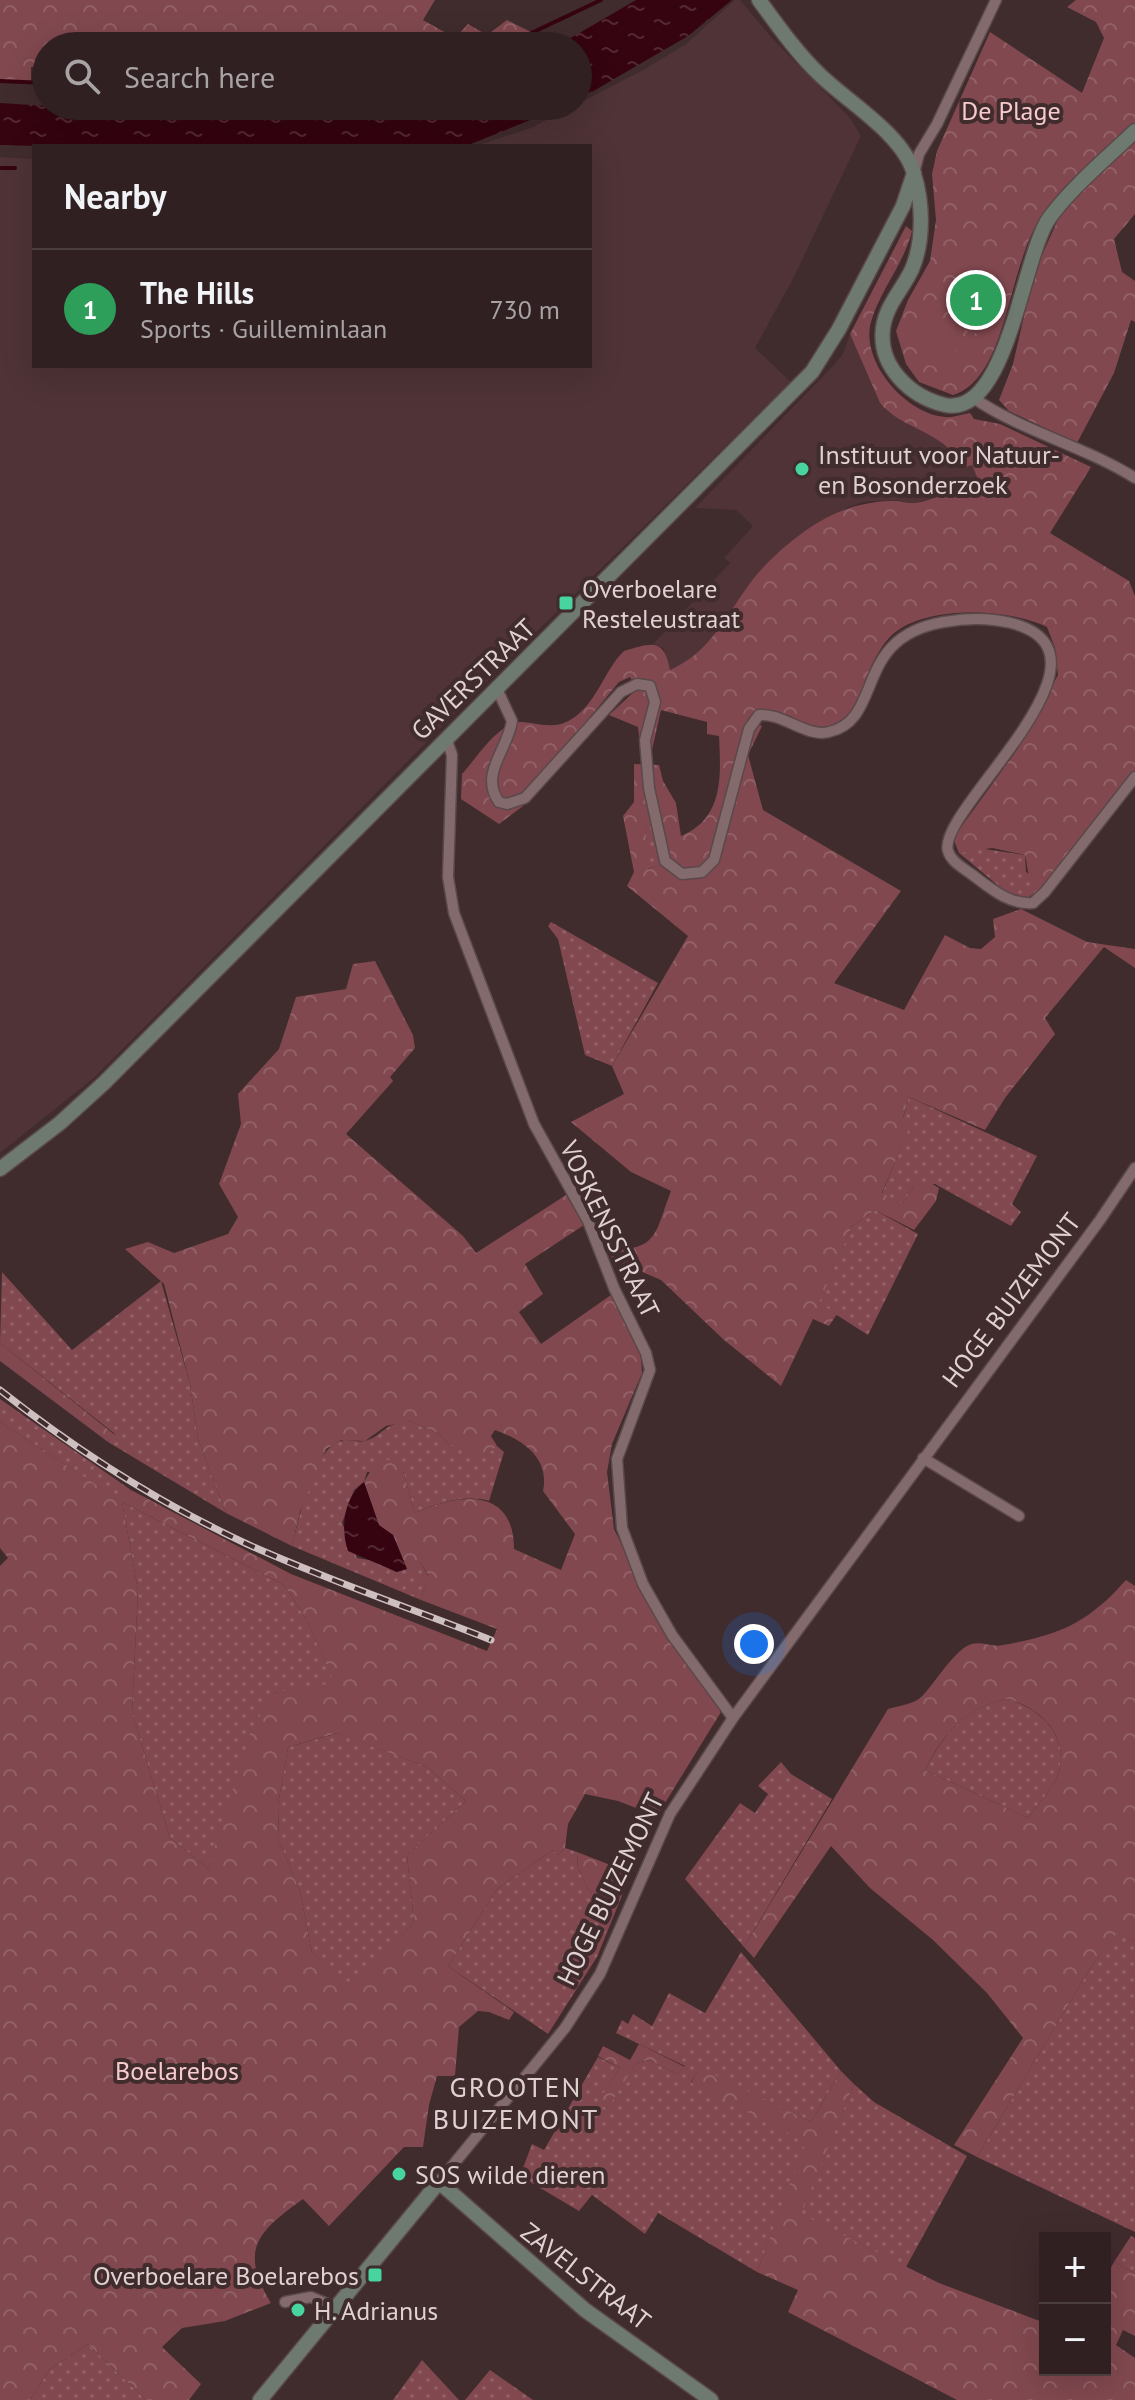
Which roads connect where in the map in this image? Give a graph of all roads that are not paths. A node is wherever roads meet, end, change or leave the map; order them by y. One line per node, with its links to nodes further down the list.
1 (996, 0): 4 (street)
2 (761, 3): 4 (street)
3 (1135, 131): 5 (street)
4 (914, 173): 5 (street); 7 (street, GAVERSTRAAT)
5 (975, 399): 6 (street)
6 (1135, 478)
7 (497, 689): 8 (street, GAVERSTRAAT); 9 (street)
8 (446, 738): 11 (street, GAVERSTRAAT); 14 (street, VOSKENSSTRAAT)
9 (1135, 777)
10 (1135, 1168): 12 (street, HOGE BUIZEMONT)
11 (0, 1169)
12 (923, 1458): 13 (street); 14 (street, HOGE BUIZEMONT)
13 (1019, 1516)
14 (733, 1718): 15 (street, HOGE BUIZEMONT)
15 (439, 2182): 17 (street, HOGE BUIZEMONT); 19 (street, ZAVELSTRAAT)
16 (285, 2302): 17 (street)
17 (335, 2307): 18 (street, HOGE BUIZEMONT)
18 (260, 2400)
19 (711, 2400)

